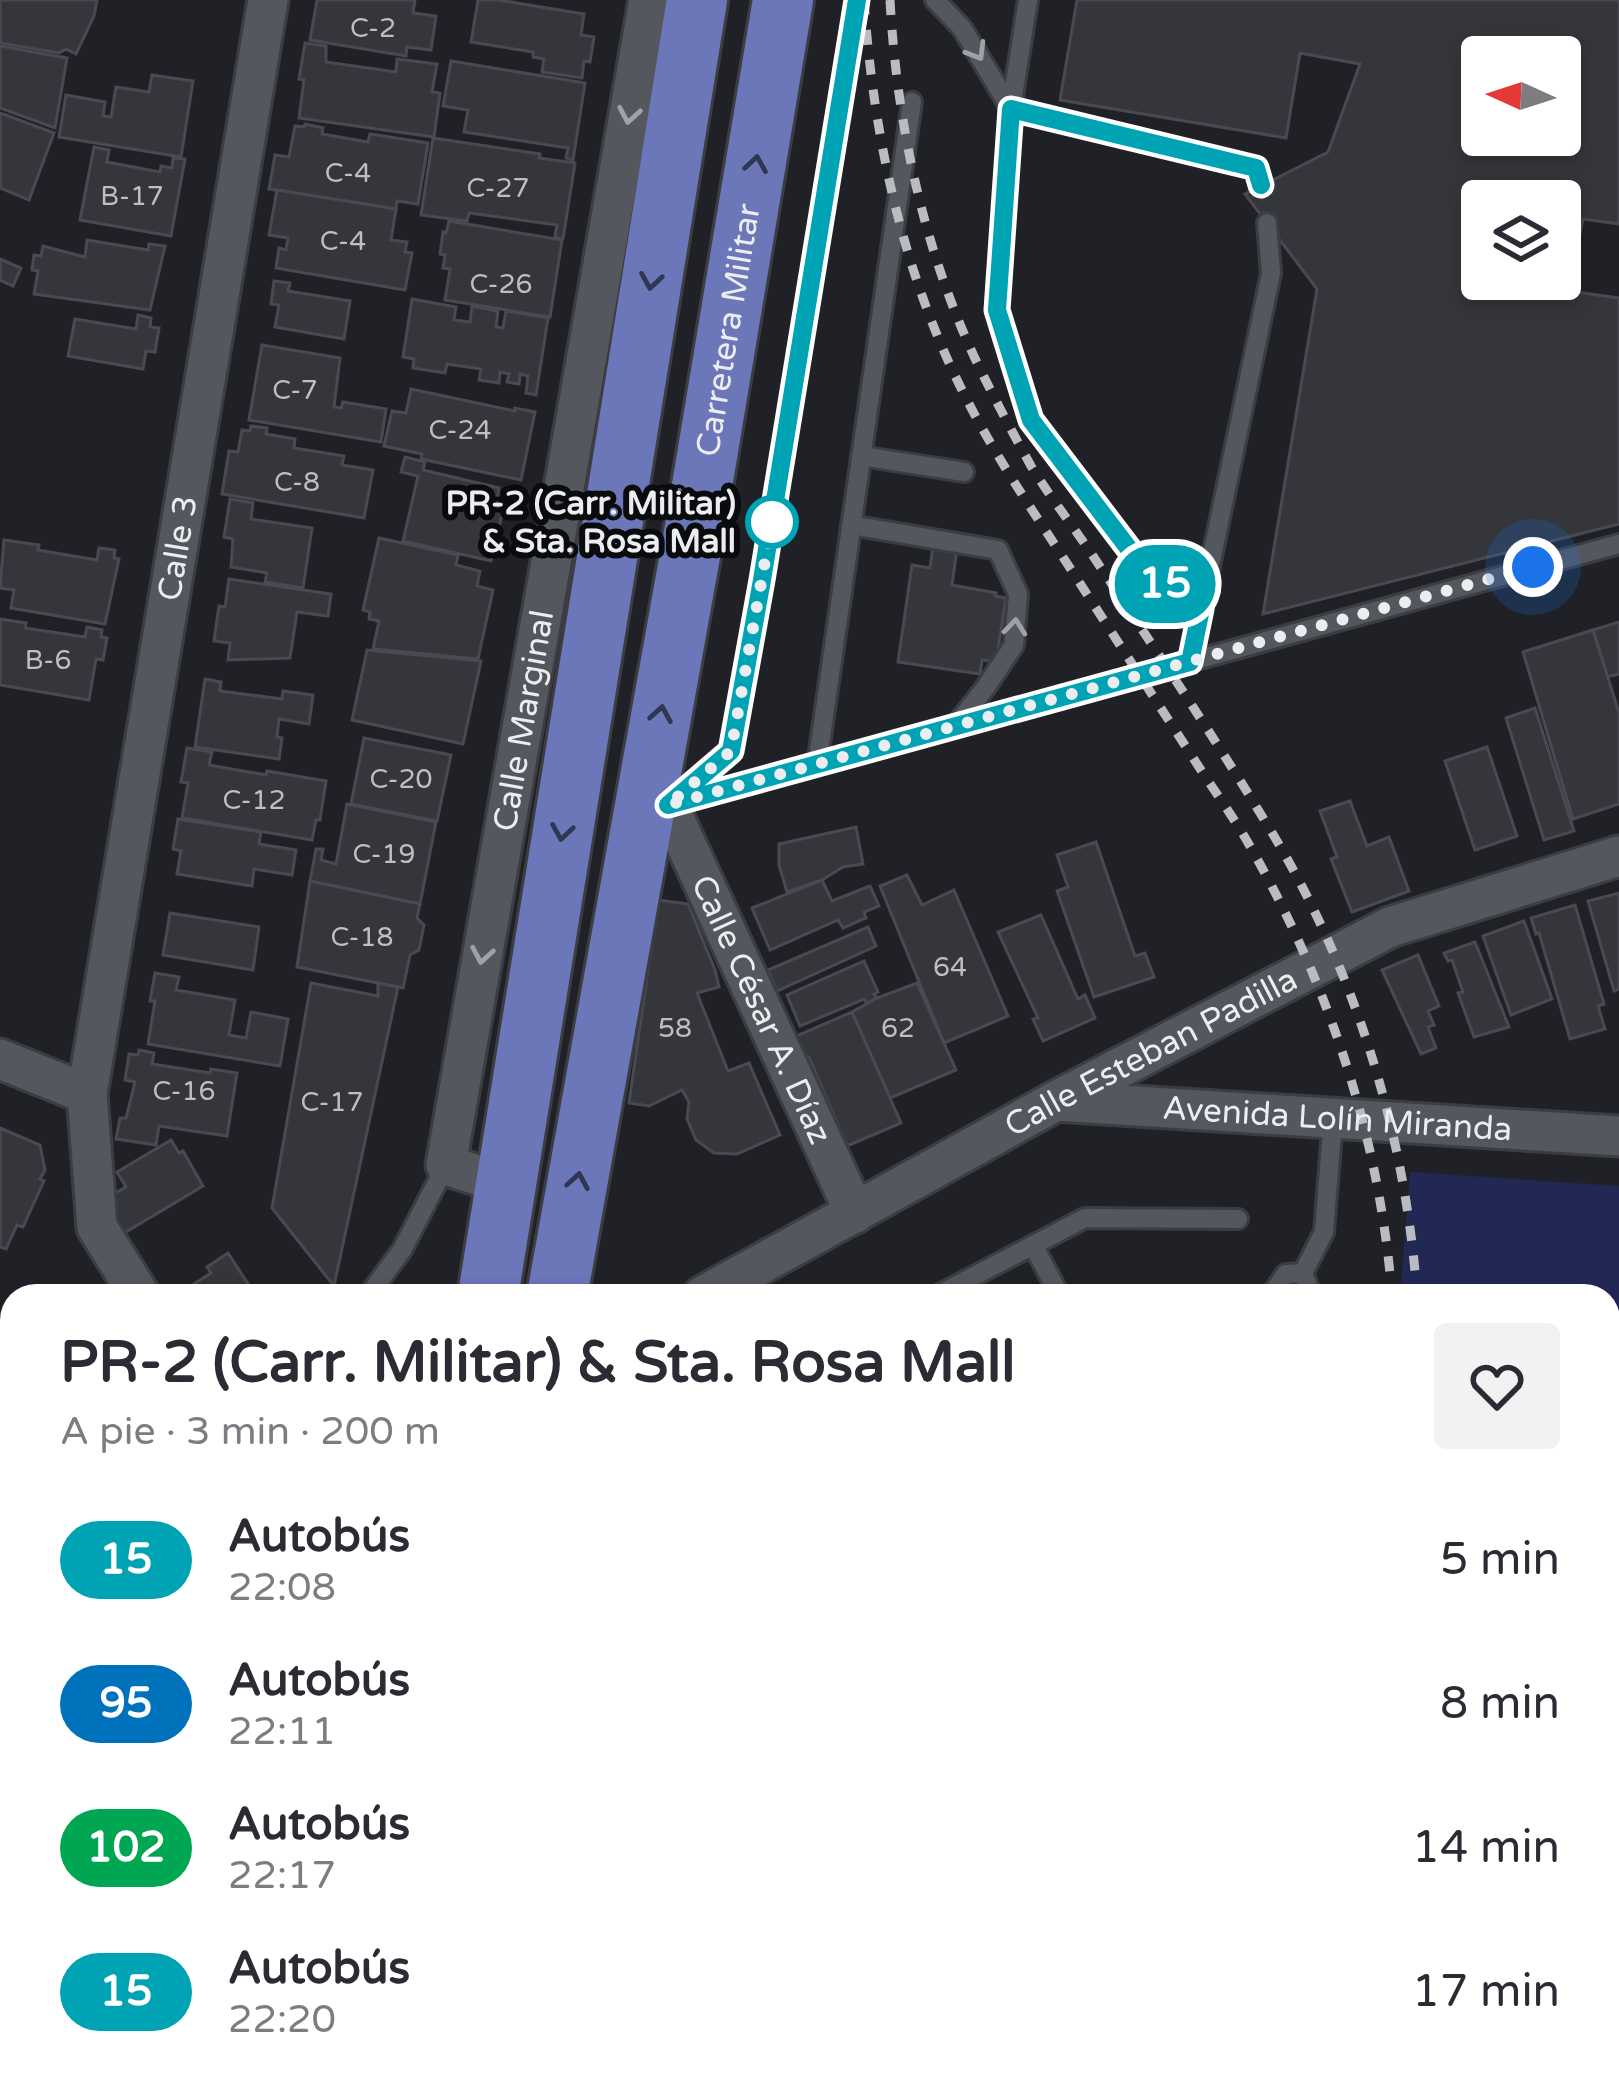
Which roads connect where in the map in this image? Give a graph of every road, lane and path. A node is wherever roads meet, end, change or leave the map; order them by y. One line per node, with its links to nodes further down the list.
1 (268, 0): 23 (street, Calle 3)
2 (649, 0): 27 (street, Calle Marginal, one-way to 27)
3 (697, 0): 28 (main road, one-way to 28)
4 (783, 0): 20 (main road, Carretera Militar, one-way to 4)
5 (857, 0): 20 (lane)
6 (935, 0): 9 (lane, one-way to 9)
7 (1021, 1): 9 (lane)
8 (912, 102): 12 (lane)
9 (1011, 109): 10 (lane); 16 (lane)
10 (1261, 185)
11 (1267, 223): 16 (lane)
12 (861, 456): 13 (lane); 14 (lane)
13 (964, 472)
14 (851, 525): 18 (lane, one-way to 14); 19 (lane)
15 (1619, 544): 17 (lane)
16 (1201, 609): 17 (lane)
17 (1190, 662): 18 (lane)
18 (956, 724): 19 (lane)
19 (817, 764): 20 (lane)
20 (657, 803): 29 (street, Calle César A. Díaz); 36 (main road, Carretera Militar, one-way to 20)
21 (1619, 856): 24 (street, Calle Esteban Padilla)
22 (0, 1058): 23 (street)
23 (87, 1094): 33 (street, Calle 3)
24 (1056, 1101): 25 (street, Avenida Lolín Miranda); 29 (street, Calle Esteban Padilla)
25 (1333, 1119): 26 (street, Avenida Lolín Miranda); 32 (lane)
26 (1619, 1136)
27 (446, 1165): 28 (street); 34 (lane)
28 (505, 1184): 35 (main road)
29 (855, 1213): 37 (street, Calle Esteban Padilla)
30 (1238, 1219): 31 (lane)
31 (1033, 1244): 38 (lane); 39 (lane)
32 (1303, 1273): 40 (lane); 41 (lane)
33 (133, 1284)
34 (377, 1284)
35 (490, 1284)
36 (559, 1284)
37 (725, 1284)
38 (958, 1284)
39 (1054, 1284)
40 (1279, 1284)
41 (1307, 1284)

